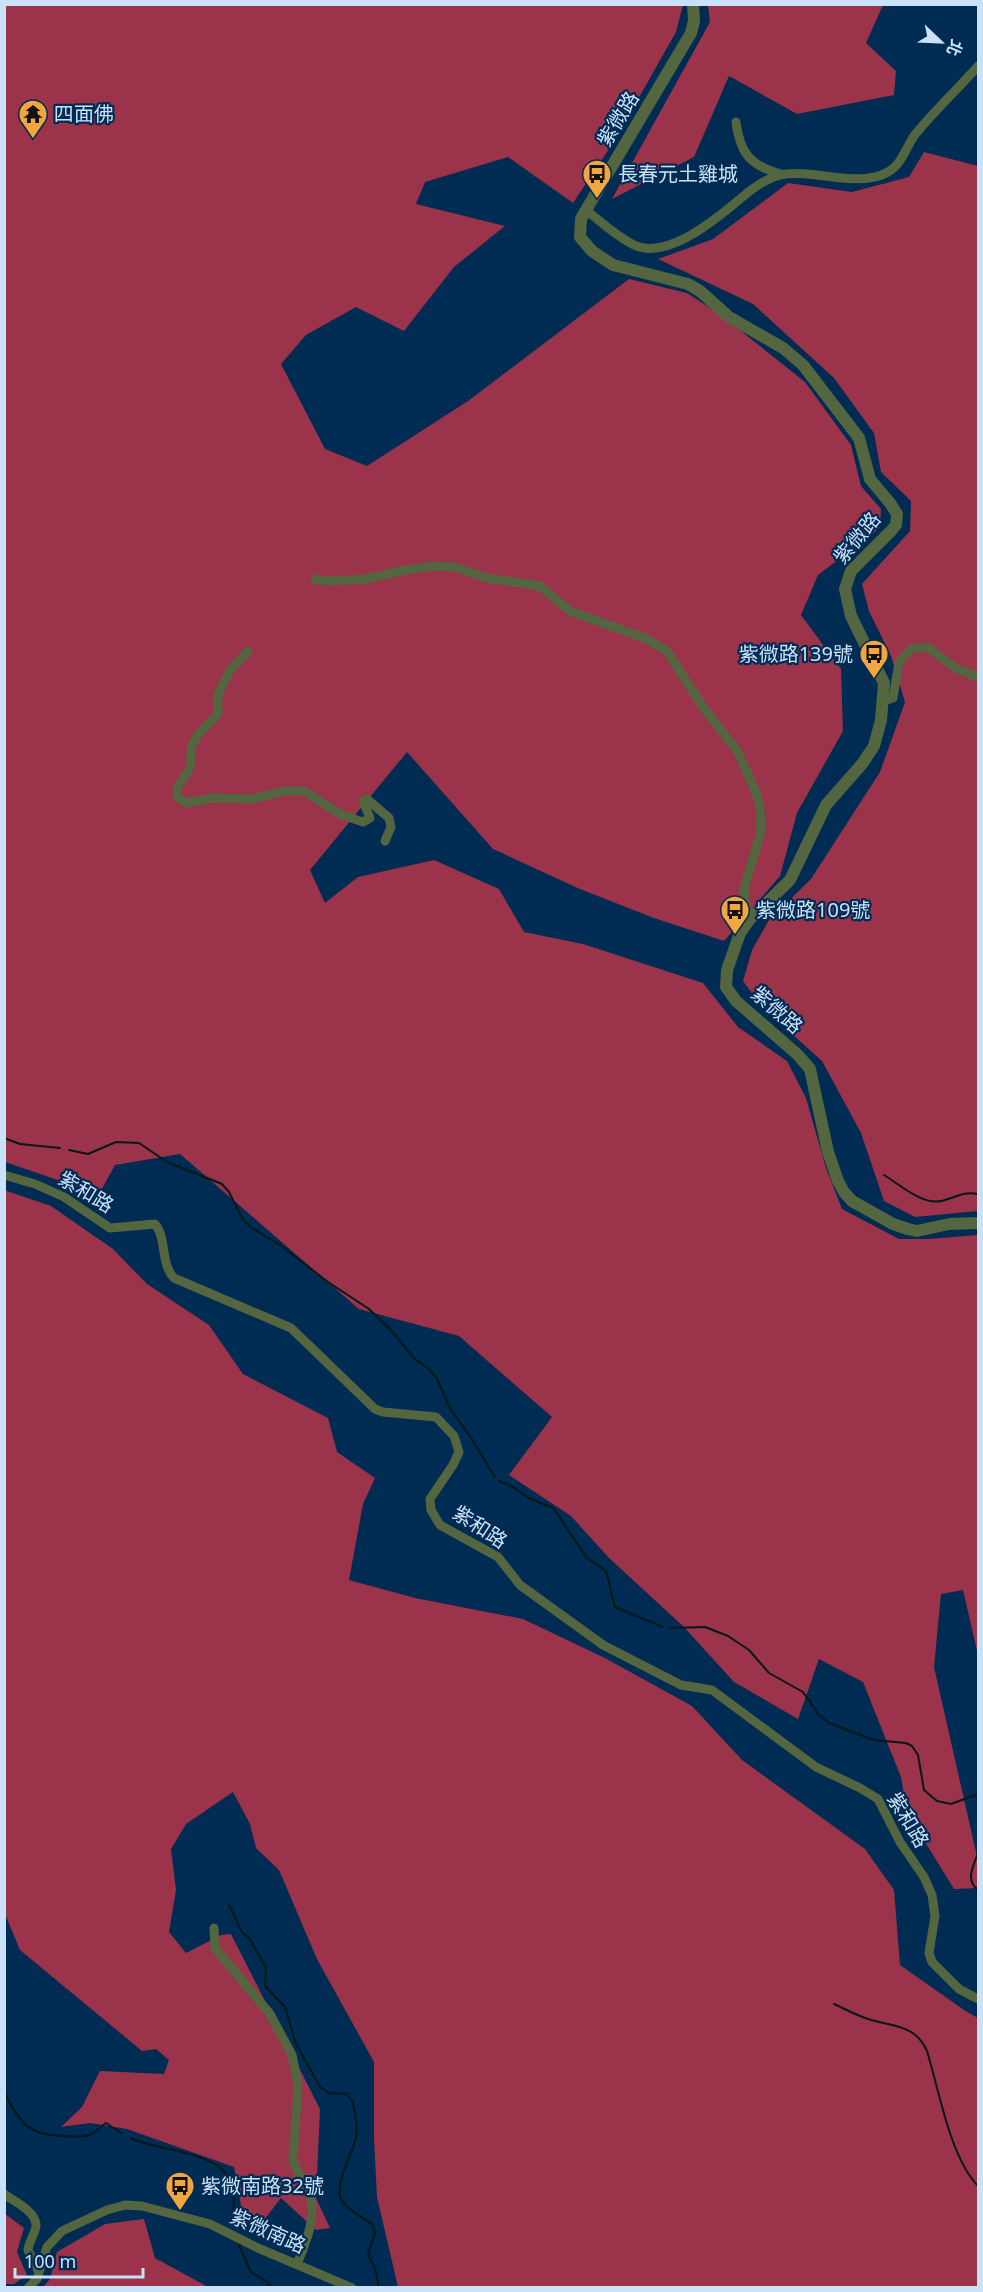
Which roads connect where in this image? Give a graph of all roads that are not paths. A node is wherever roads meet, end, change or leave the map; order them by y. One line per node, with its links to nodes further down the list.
1 (693, 4): 5 (street, 紫微路)
2 (978, 66): 4 (street)
3 (736, 122): 4 (street)
4 (783, 175): 5 (street)
5 (586, 210): 9 (street, 紫微路)
6 (315, 579): 11 (street)
7 (248, 651): 10 (street)
8 (978, 677): 9 (street)
9 (884, 701): 11 (street, 紫微路)
10 (385, 841)
11 (750, 920): 13 (street, 紫微路)
12 (4, 1175): 15 (street, 紫和路)
13 (978, 1223)
14 (214, 1928): 17 (street)
15 (978, 2000)
16 (4, 2194): 18 (street)
17 (297, 2264): 18 (street, 紫微南路); 20 (street, 紫微南路)
18 (39, 2273): 19 (street, 紫微南路)
19 (28, 2288)
20 (352, 2288)

